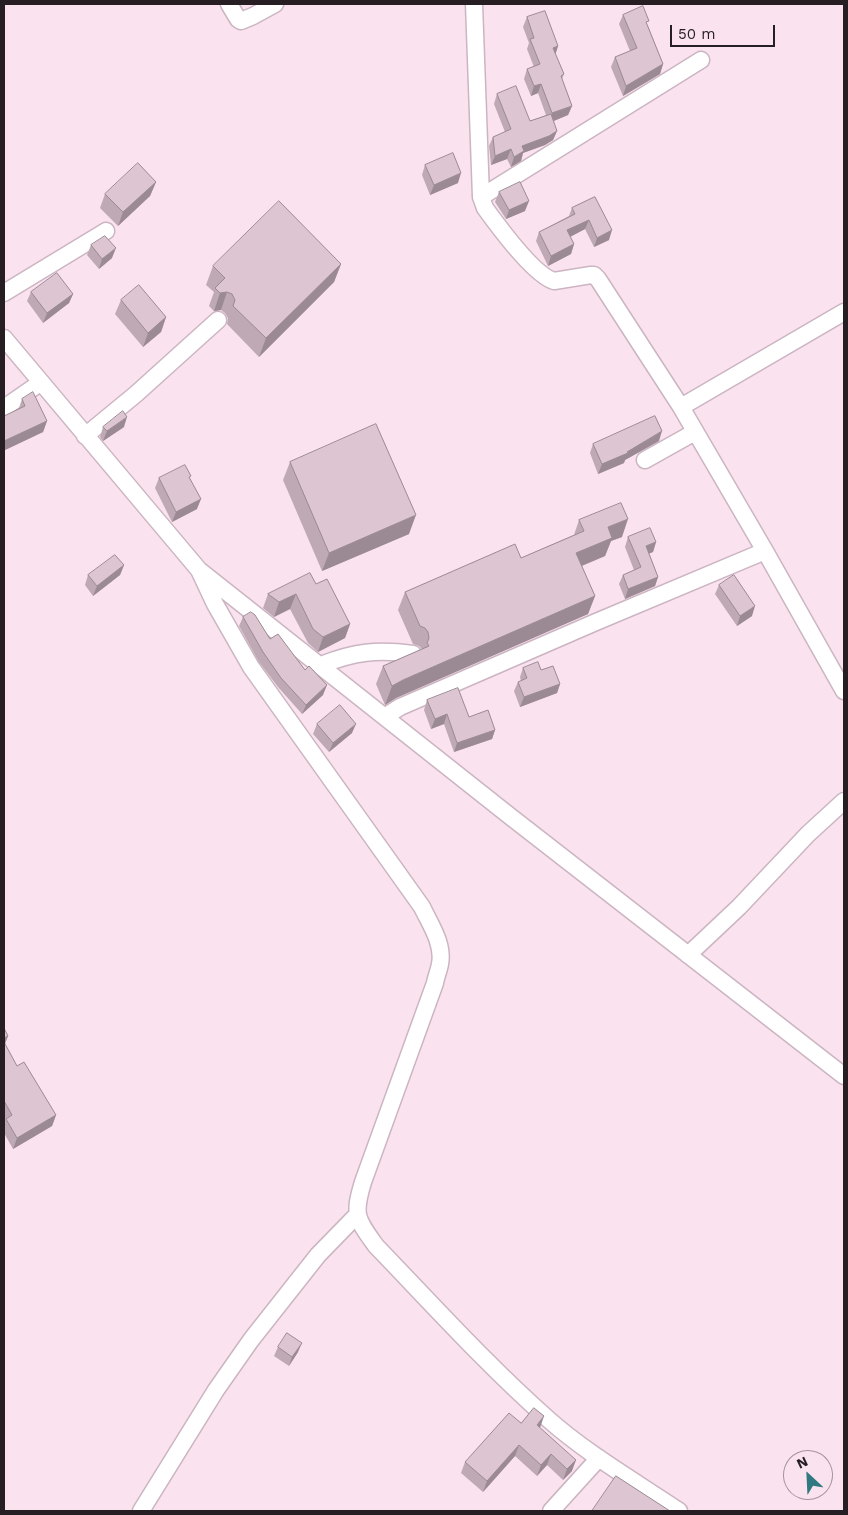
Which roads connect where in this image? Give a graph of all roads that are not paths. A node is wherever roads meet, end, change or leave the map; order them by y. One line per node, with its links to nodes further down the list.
1 (229, 4): 2 (street)
2 (275, 4)
3 (474, 4): 5 (street)
4 (701, 60): 5 (street)
5 (481, 197): 12 (street)
6 (106, 231): 7 (street)
7 (4, 293)
8 (844, 312): 12 (street)
9 (218, 320): 15 (street)
10 (4, 338): 11 (street)
11 (40, 383): 13 (street); 15 (street)
12 (681, 406): 14 (street)
13 (4, 408)
14 (696, 432): 16 (street); 17 (street)
15 (85, 436): 18 (street)
16 (646, 460)
17 (765, 551): 21 (street); 22 (street)
18 (199, 570): 20 (street); 26 (street)
19 (413, 654): 20 (street)
20 (321, 665): 22 (street)
21 (844, 691)
22 (386, 716): 24 (street)
23 (844, 801): 24 (street)
24 (688, 955): 25 (street)
25 (844, 1076)
26 (357, 1215): 27 (street); 28 (street)
27 (599, 1458): 29 (street); 30 (street)
28 (141, 1511)
29 (551, 1511)
30 (679, 1511)

